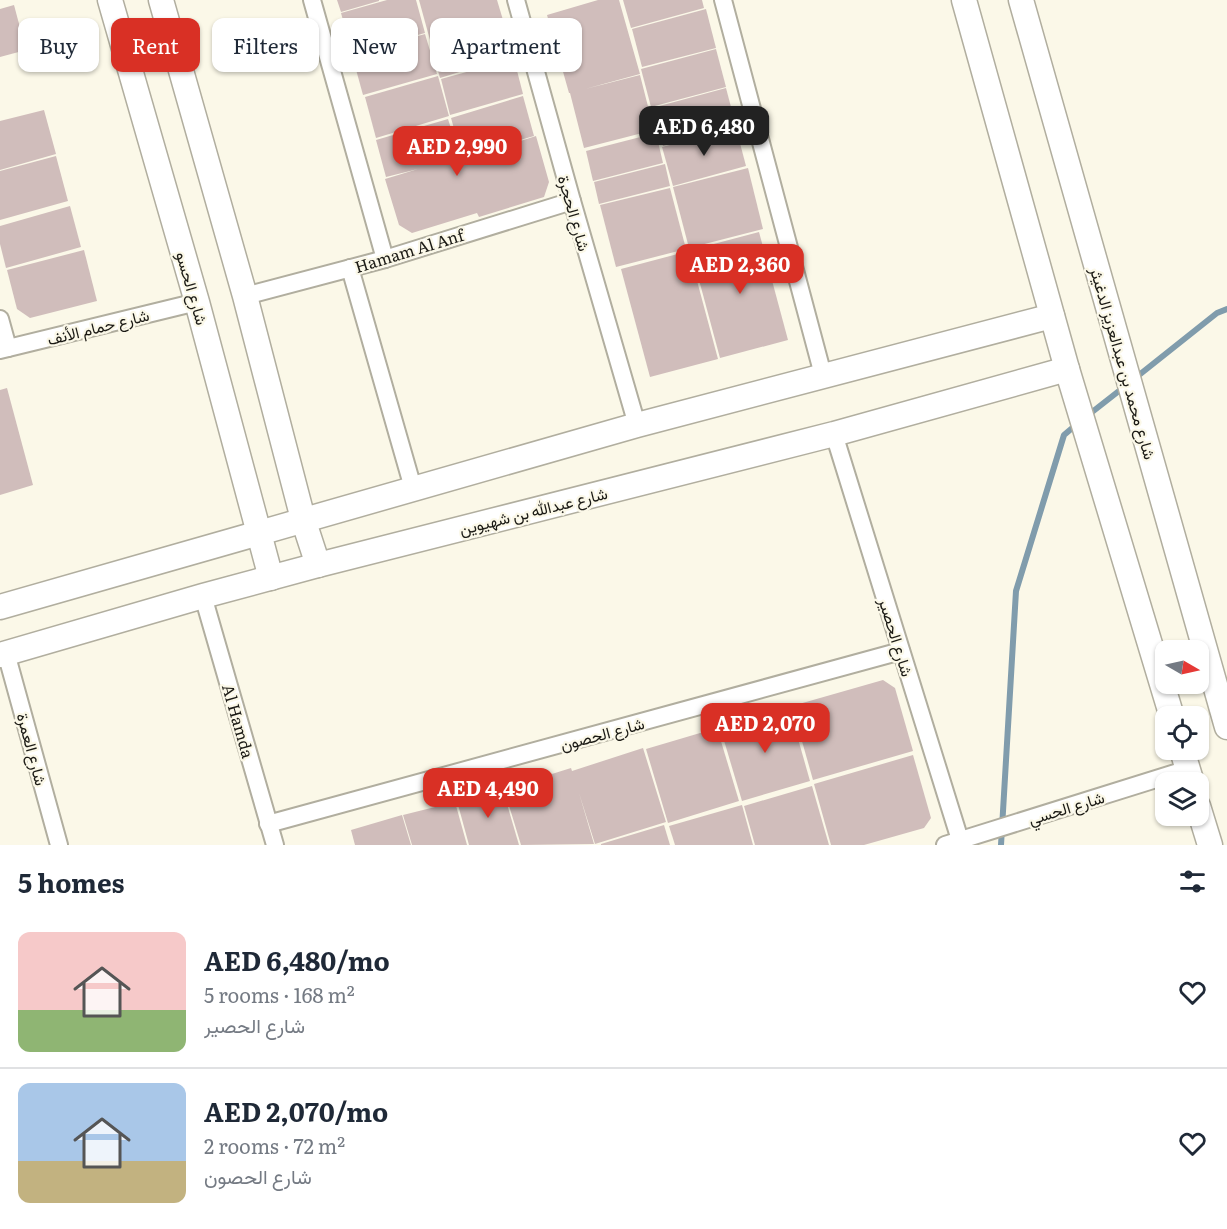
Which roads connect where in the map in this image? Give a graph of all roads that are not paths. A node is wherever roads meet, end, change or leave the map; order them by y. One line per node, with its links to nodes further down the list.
1 (111, 0): 12 (street, شارع الحسو)
2 (161, 0): 11 (street)
3 (312, 0): 9 (street)
4 (516, 0): 8 (street, شارع الحجرة)
5 (723, 0): 17 (street)
6 (964, 0): 13 (street)
7 (1021, 0): 30 (street, شارع محمد بن عبدالعزيز الدغيثر)
8 (572, 201): 9 (street, Hamam Al Anf); 18 (street, شارع الحجرة)
9 (385, 259): 10 (street, Hamam Al Anf)
10 (350, 268): 11 (street, Hamam Al Anf); 20 (street)
11 (245, 296): 21 (street)
12 (197, 302): 15 (street, شارع حمام الأنف); 22 (street, شارع الحسو)
13 (1052, 316): 16 (street); 17 (street)
14 (0, 319): 15 (street)
15 (4, 349)
16 (1067, 369): 19 (street, شارع عبدالله بن شهيوين); 29 (street)
17 (823, 375): 18 (street)
18 (637, 425): 20 (street)
19 (834, 434): 23 (street, شارع عبدالله بن شهيوين); 27 (street, شارع الحصير)
20 (413, 488): 21 (street)
21 (303, 519): 22 (street); 23 (street)
22 (258, 532): 24 (street, شارع الحسو); 26 (street)
23 (318, 565): 24 (street, شارع عبدالله بن شهيوين)
24 (271, 578): 25 (street, شارع عبدالله بن شهيوين)
25 (203, 596): 28 (street, شارع عبدالله بن شهيوين); 32 (street, Al Hamda)
26 (0, 607)
27 (901, 651): 32 (street, شارع الحصون); 34 (street, شارع الحصير)
28 (3, 654): 35 (street, شارع العمرة)
29 (1169, 706)
30 (1227, 727)
31 (1187, 768): 34 (street, شارع الحسي)
32 (268, 824): 36 (street, Al Hamda)
33 (1204, 826): 37 (street)
34 (952, 843)
35 (59, 845)
36 (275, 845)
37 (1210, 845)

